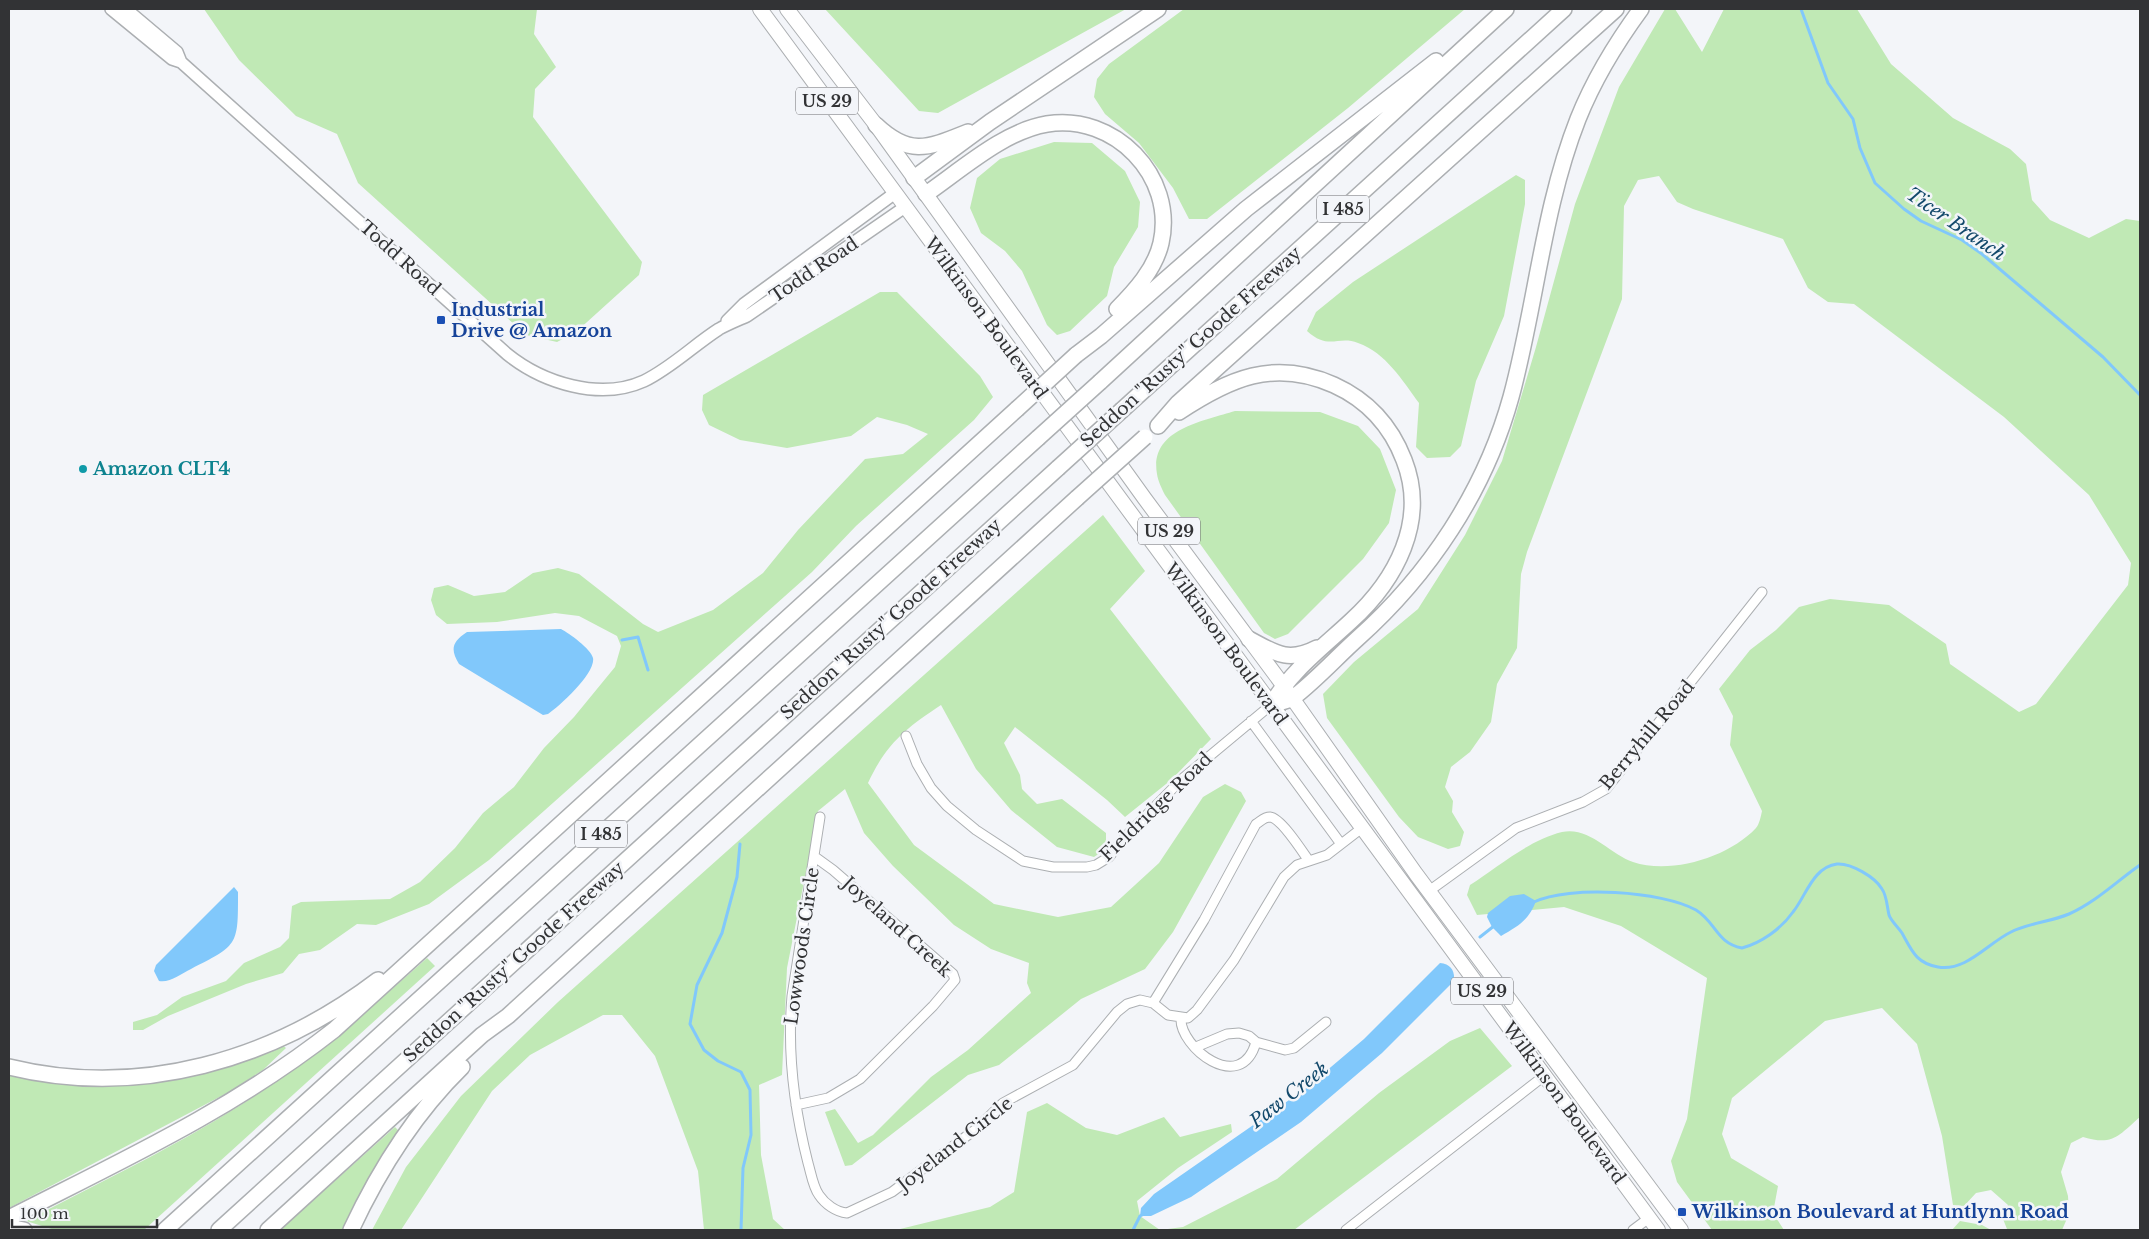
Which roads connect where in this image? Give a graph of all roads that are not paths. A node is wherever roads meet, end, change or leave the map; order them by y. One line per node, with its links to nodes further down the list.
1 (111, 9): 10 (street, Todd Road)
2 (126, 9): 10 (street, Todd Road)
3 (760, 9): 14 (main road, Wilkinson Boulevard / US 29)
4 (787, 9): 12 (main road, Wilkinson Boulevard / US 29)
5 (1158, 9): 11 (highway)
6 (1506, 9): 18 (highway); 51 (highway, Seddon "Rusty" Goode Freeway / I 485, bridge)
7 (1564, 9): 52 (highway, Seddon "Rusty" Goode Freeway / I 485, bridge)
8 (1616, 9): 19 (highway)
9 (1641, 9): 24 (highway)
10 (181, 62): 17 (street, Todd Road)
11 (990, 122): 12 (highway); 13 (highway)
12 (876, 125): 13 (main road, Wilkinson Boulevard / US 29)
13 (914, 178): 14 (main road); 15 (main road, Wilkinson Boulevard / US 29)
14 (895, 193): 16 (main road, Wilkinson Boulevard / US 29); 17 (street, Todd Road)
15 (926, 194): 16 (main road); 18 (highway); 21 (main road, Wilkinson Boulevard / US 29)
16 (906, 208): 17 (street, Todd Road); 25 (main road, Wilkinson Boulevard / US 29)
17 (721, 328)
18 (1076, 355): 35 (highway, bridge)
19 (1158, 426): 22 (highway); 37 (highway, bridge)
20 (1762, 592): 34 (street, Berryhill Road)
21 (1248, 639): 22 (highway); 23 (main road, Wilkinson Boulevard / US 29)
22 (1327, 643): 23 (highway)
23 (1283, 685): 24 (main road, Wilkinson Boulevard / US 29); 25 (highway)
24 (1292, 698): 25 (highway); 34 (main road, Wilkinson Boulevard / US 29)
25 (1271, 706): 26 (street, Fieldridge Road); 28 (main road, Wilkinson Boulevard / US 29)
26 (1251, 721): 27 (street, Fieldridge Road); 31 (street)
27 (906, 736)
28 (1305, 752): 30 (main road, Wilkinson Boulevard / US 29); 34 (main road)
29 (820, 817): 32 (street, Lowwoods Circle)
30 (1362, 828): 31 (street); 43 (main road, Wilkinson Boulevard / US 29)
31 (1342, 844): 33 (street)
32 (815, 857): 44 (street, Lowwoods Circle); 44 (street, Joyeland Creek)
33 (1309, 861): 36 (street); 38 (street)
34 (1429, 891): 45 (main road, Wilkinson Boulevard / US 29)
35 (416, 958): 42 (highway); 47 (highway)
36 (1153, 1003): 38 (street); 44 (street, Joyeland Circle)
37 (508, 1016): 53 (highway); 54 (highway)
38 (1181, 1018): 41 (street)
39 (1326, 1022): 40 (street)
40 (1256, 1042): 41 (street); 41 (street)
41 (1196, 1047)
42 (9, 1067)
43 (1544, 1076): 46 (main road, Wilkinson Boulevard / US 29); 55 (street)
44 (796, 1105)
45 (1594, 1114): 46 (main road); 58 (main road, Wilkinson Boulevard / US 29)
46 (1581, 1125): 48 (main road, Wilkinson Boulevard / US 29)
47 (9, 1218)
48 (1649, 1218): 56 (street); 57 (main road, Wilkinson Boulevard / US 29)
49 (9, 1227): 50 (highway)
50 (24, 1230)
51 (165, 1230)
52 (218, 1230)
53 (268, 1230)
54 (351, 1230)
55 (1346, 1230)
56 (1633, 1230)
57 (1658, 1230)
58 (1680, 1230)

